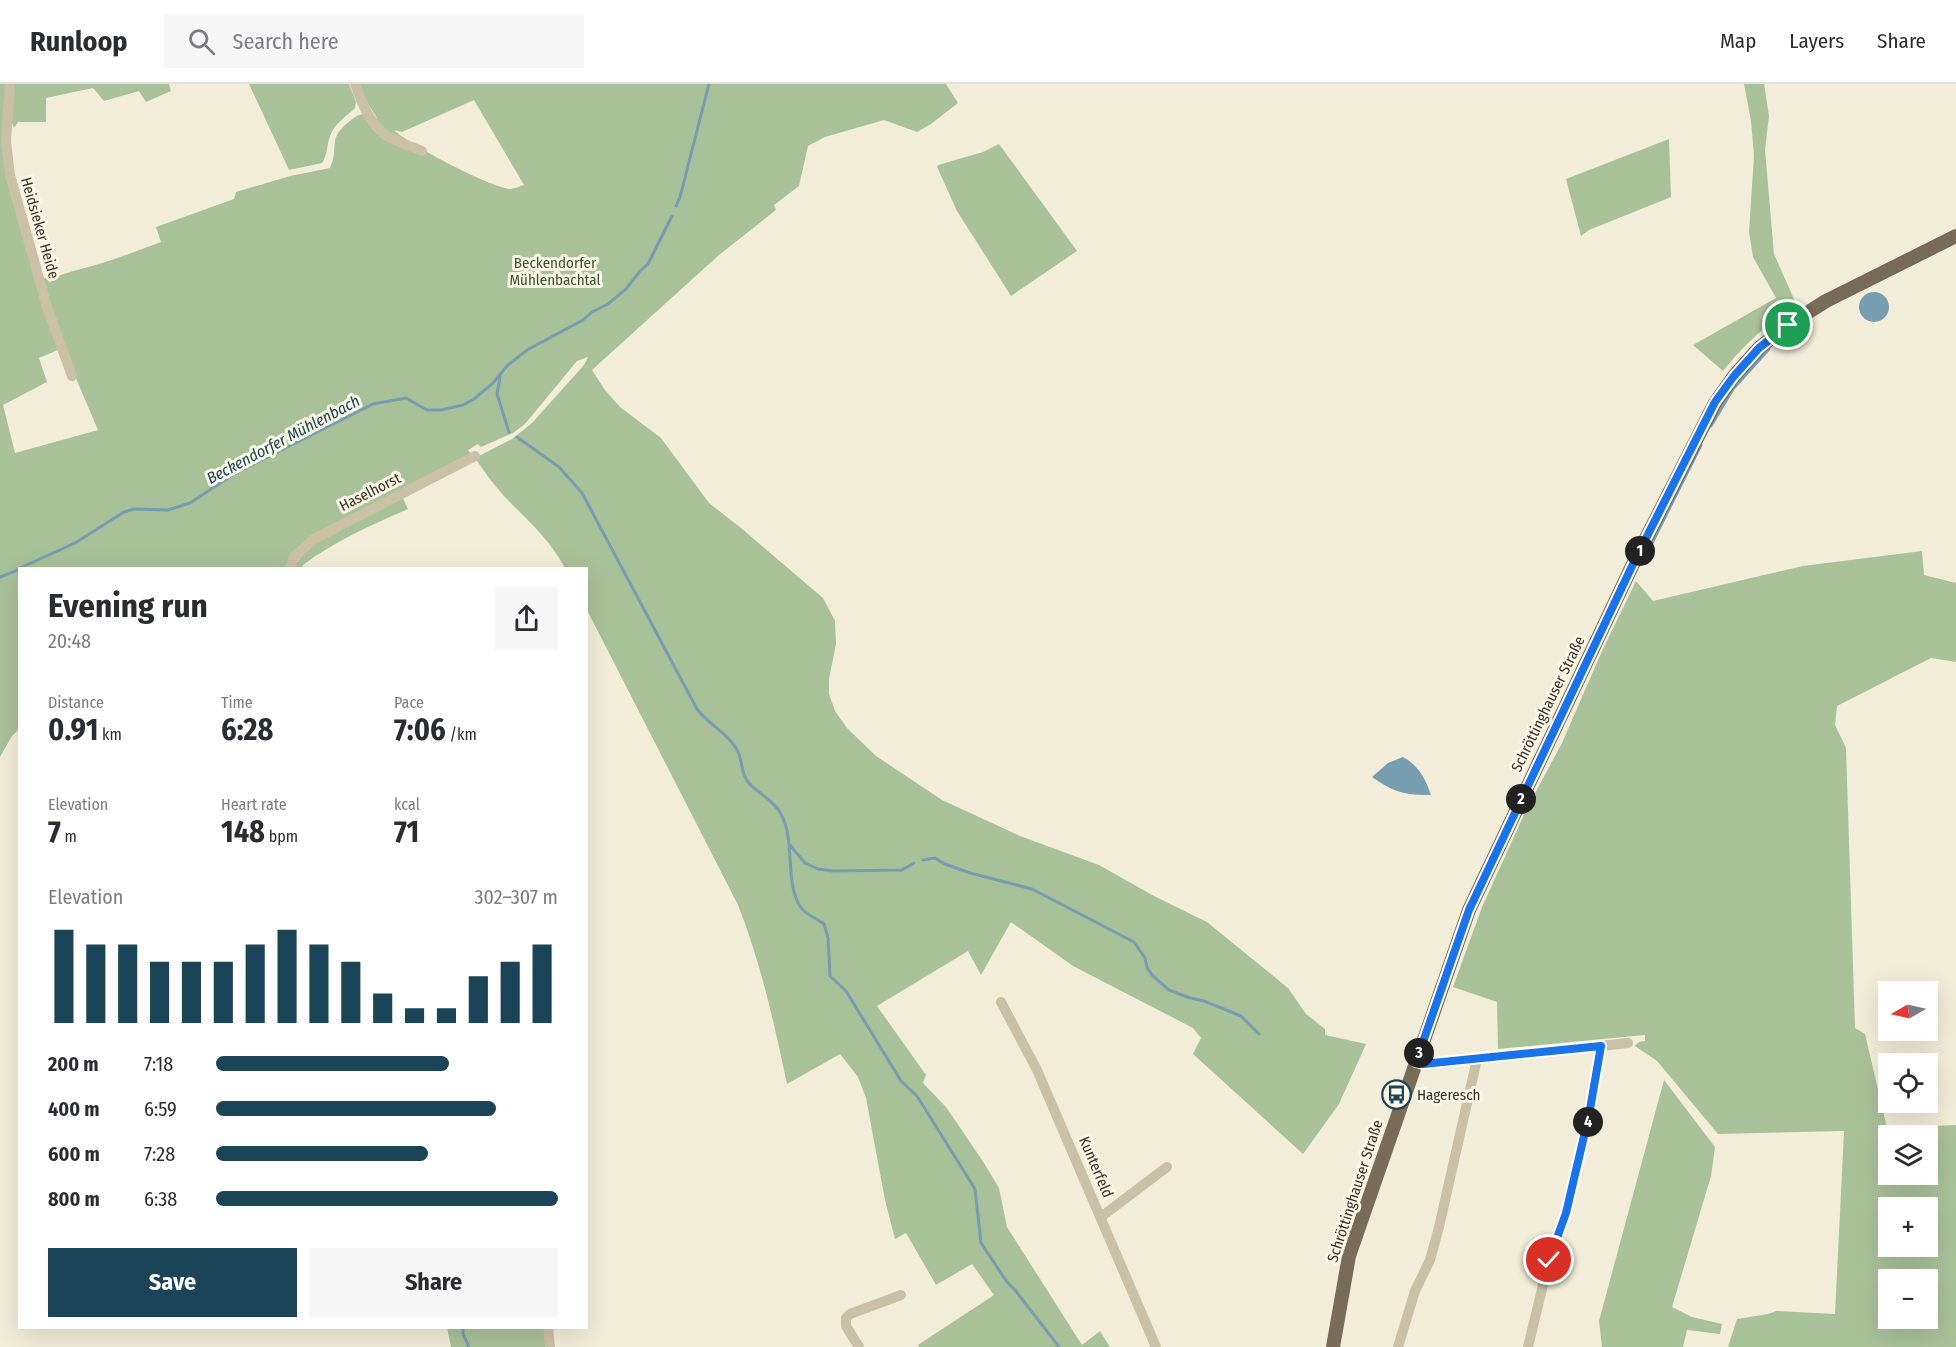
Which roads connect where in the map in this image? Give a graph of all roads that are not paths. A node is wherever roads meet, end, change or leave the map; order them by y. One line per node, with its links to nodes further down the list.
1 (10, 84): 5 (street, Heidsieker Heide)
2 (355, 84): 3 (street)
3 (422, 151)
4 (1956, 236): 12 (main road, Schröttinghauser Straße)
5 (72, 376)
6 (475, 456): 7 (street, Haselhorst)
7 (290, 567)
8 (1000, 1002): 14 (street, Kunterfeld)
9 (1628, 1043): 10 (street)
10 (1601, 1046): 11 (street); 22 (street)
11 (1477, 1059): 12 (street); 21 (street)
12 (1416, 1062): 20 (main road, Schröttinghauser Straße)
13 (1167, 1167): 14 (street)
14 (1101, 1217): 19 (street, Kunterfeld)
15 (901, 1295): 18 (street)
16 (548, 1329): 17 (street)
17 (550, 1347)
18 (859, 1347)
19 (1156, 1347)
20 (1333, 1347)
21 (1398, 1347)
22 (1528, 1347)

